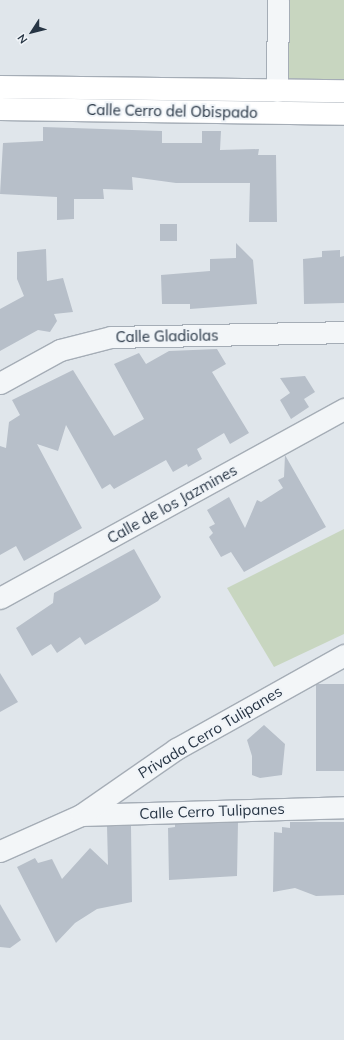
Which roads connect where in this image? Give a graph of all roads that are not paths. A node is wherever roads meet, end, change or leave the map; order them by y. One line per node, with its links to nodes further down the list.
1 (278, 0): 3 (street)
2 (0, 87): 3 (main road, Calle Cerro del Obispado)
3 (277, 91): 4 (main road, Calle Cerro del Obispado)
4 (344, 91)
5 (0, 109): 6 (main road, Calle Cerro del Obispado)
6 (344, 114)
7 (344, 332): 8 (street, Calle Gladiolas)
8 (0, 383)
9 (344, 409): 10 (street, Calle de los Jazmines)
10 (0, 598)
11 (344, 655): 13 (street, Privada Cerro Tulipanes)
12 (344, 807): 13 (street, Calle Cerro Tulipanes)
13 (81, 815): 14 (street)
14 (0, 851)

